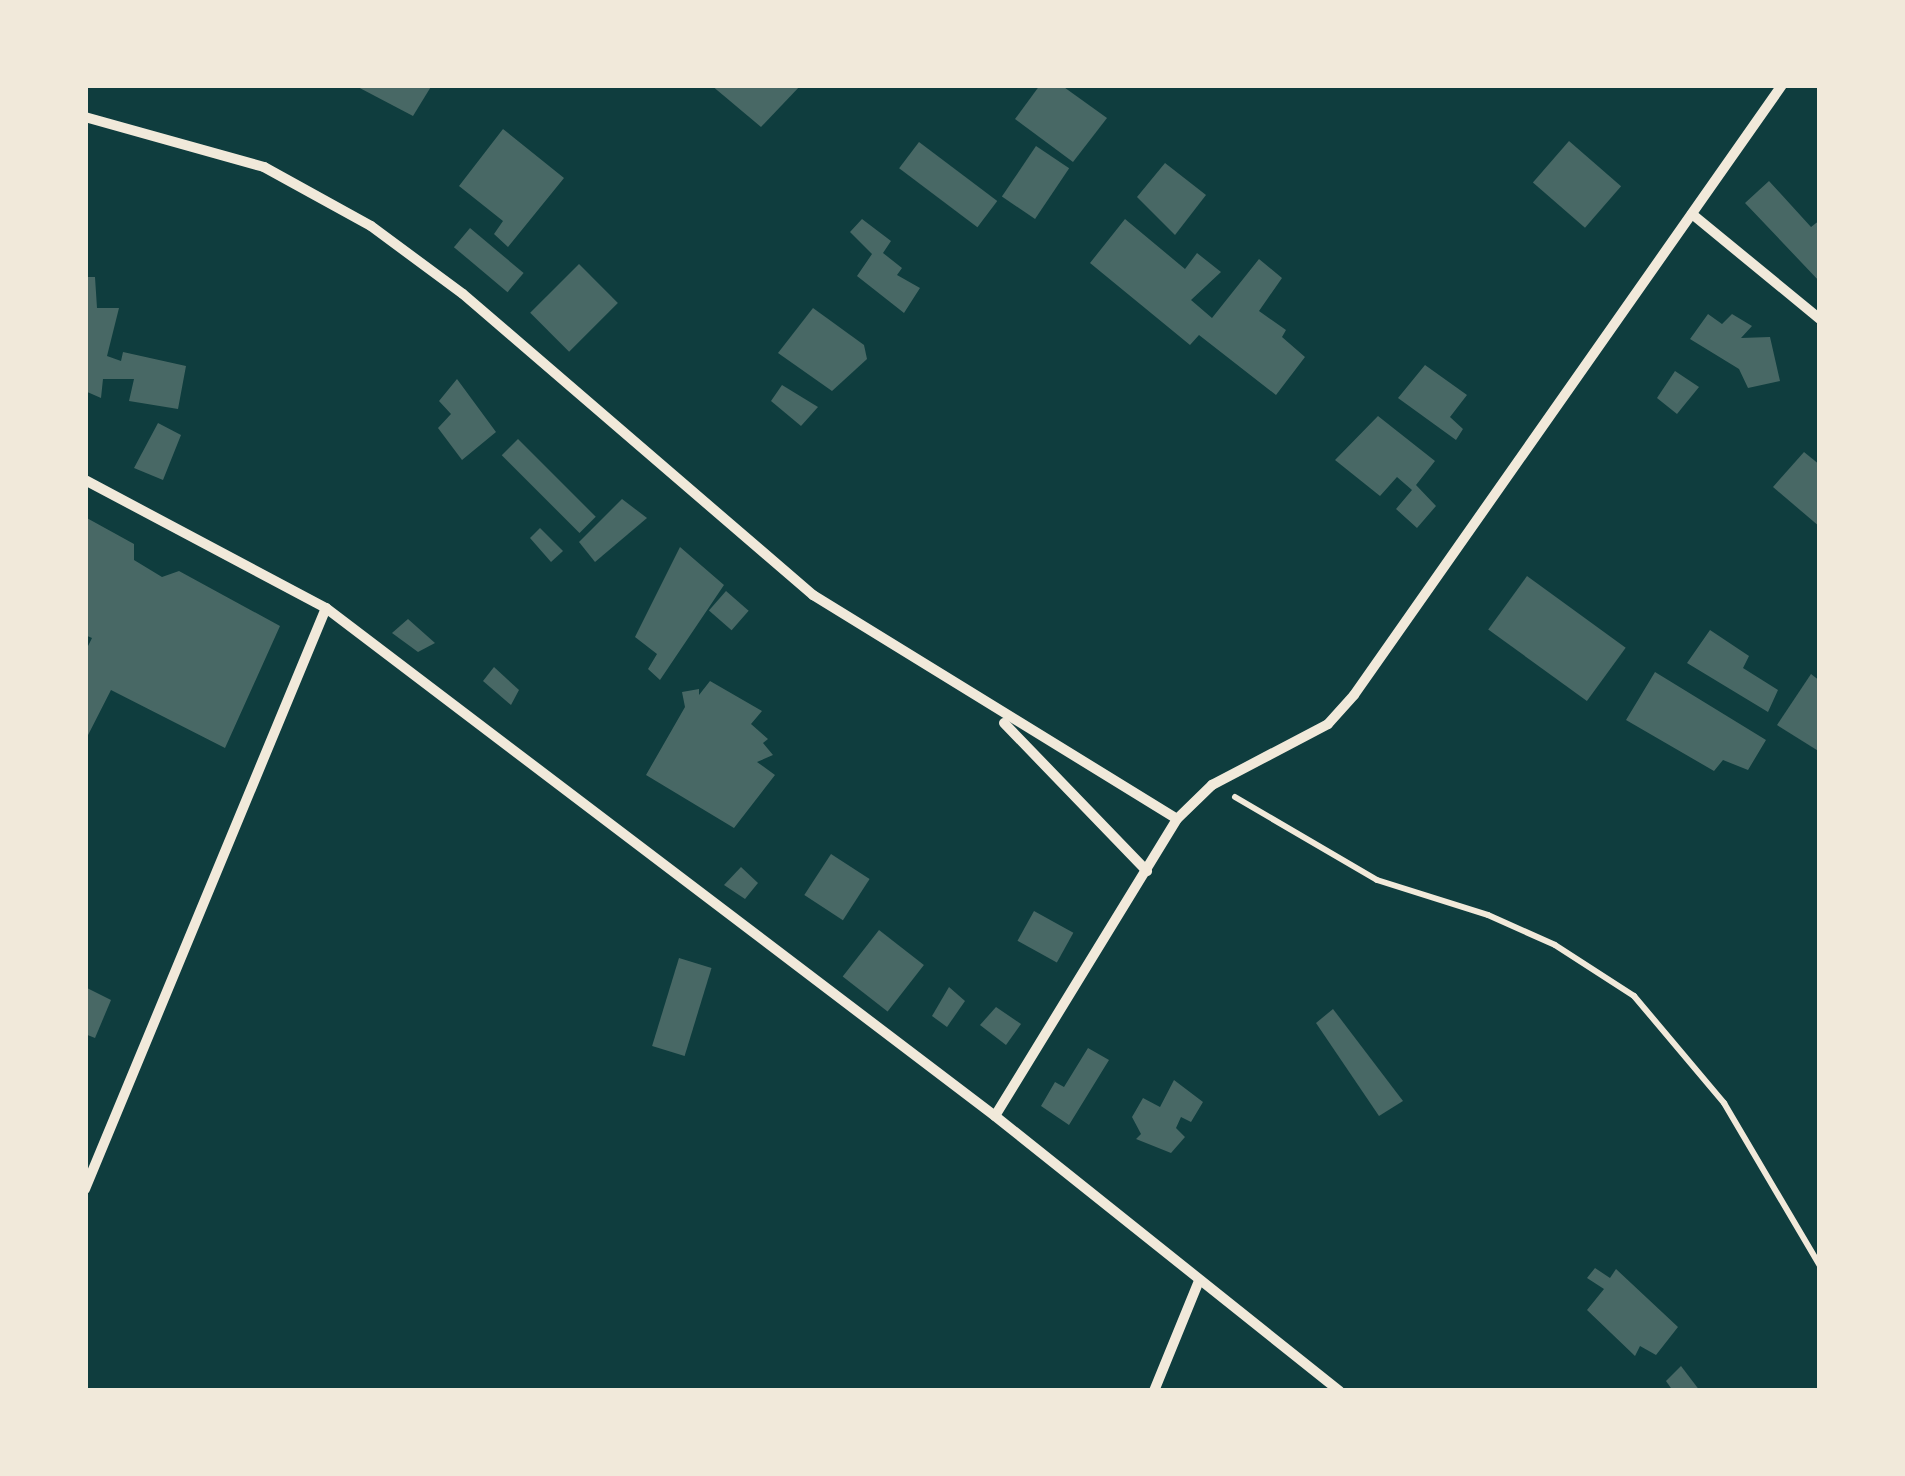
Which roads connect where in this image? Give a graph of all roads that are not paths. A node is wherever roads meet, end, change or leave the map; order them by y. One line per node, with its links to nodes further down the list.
1 (1782, 85): 3 (street)
2 (85, 117): 7 (street)
3 (1692, 214): 4 (street); 8 (street)
4 (1820, 319)
5 (85, 480): 6 (street)
6 (326, 608): 10 (street); 11 (street)
7 (993, 711): 8 (street); 9 (street)
8 (1177, 819): 9 (street)
9 (1146, 871): 10 (street)
10 (995, 1116): 12 (street)
11 (85, 1189)
12 (1199, 1281): 13 (street); 14 (street)
13 (1154, 1391)
14 (1340, 1391)

